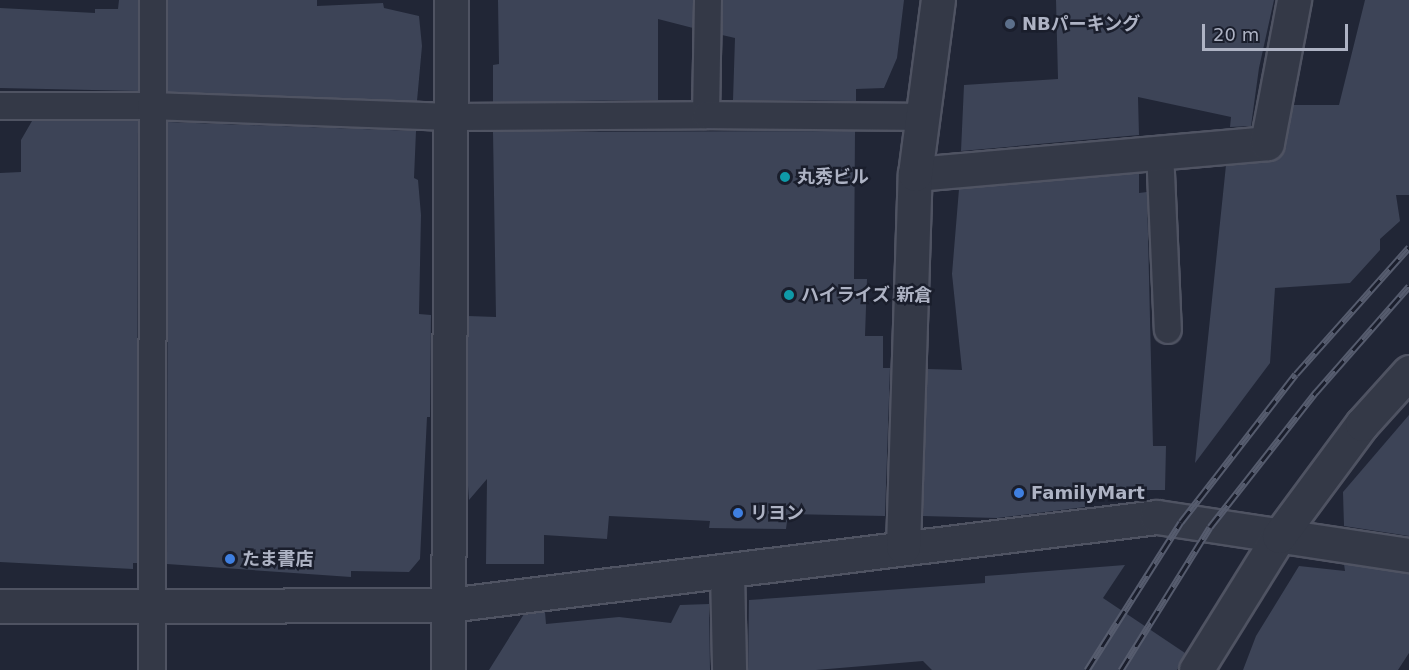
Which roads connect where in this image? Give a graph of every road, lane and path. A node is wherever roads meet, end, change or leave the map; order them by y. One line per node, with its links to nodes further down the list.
1 (153, 0): 7 (lane)
2 (451, 0): 9 (street)
3 (708, 0): 8 (lane)
4 (938, 0): 10 (street)
5 (1294, 0): 11 (street)
6 (0, 106): 7 (lane)
7 (151, 106): 9 (lane); 19 (lane)
8 (706, 114): 9 (lane); 10 (lane)
9 (451, 117): 20 (street)
10 (922, 117): 12 (street)
11 (1160, 150): 12 (street); 13 (lane)
12 (915, 174): 16 (street)
13 (1168, 330)
14 (1409, 372): 15 (street)
15 (1279, 536): 16 (street); 17 (street); 25 (street)
16 (903, 547): 18 (street)
17 (1409, 555)
18 (727, 571): 20 (street); 24 (street)
19 (153, 604): 20 (street); 21 (street); 22 (lane)
20 (448, 605): 23 (street)
21 (0, 606)
22 (152, 670)
23 (448, 670)
24 (729, 670)
25 (1196, 670)

